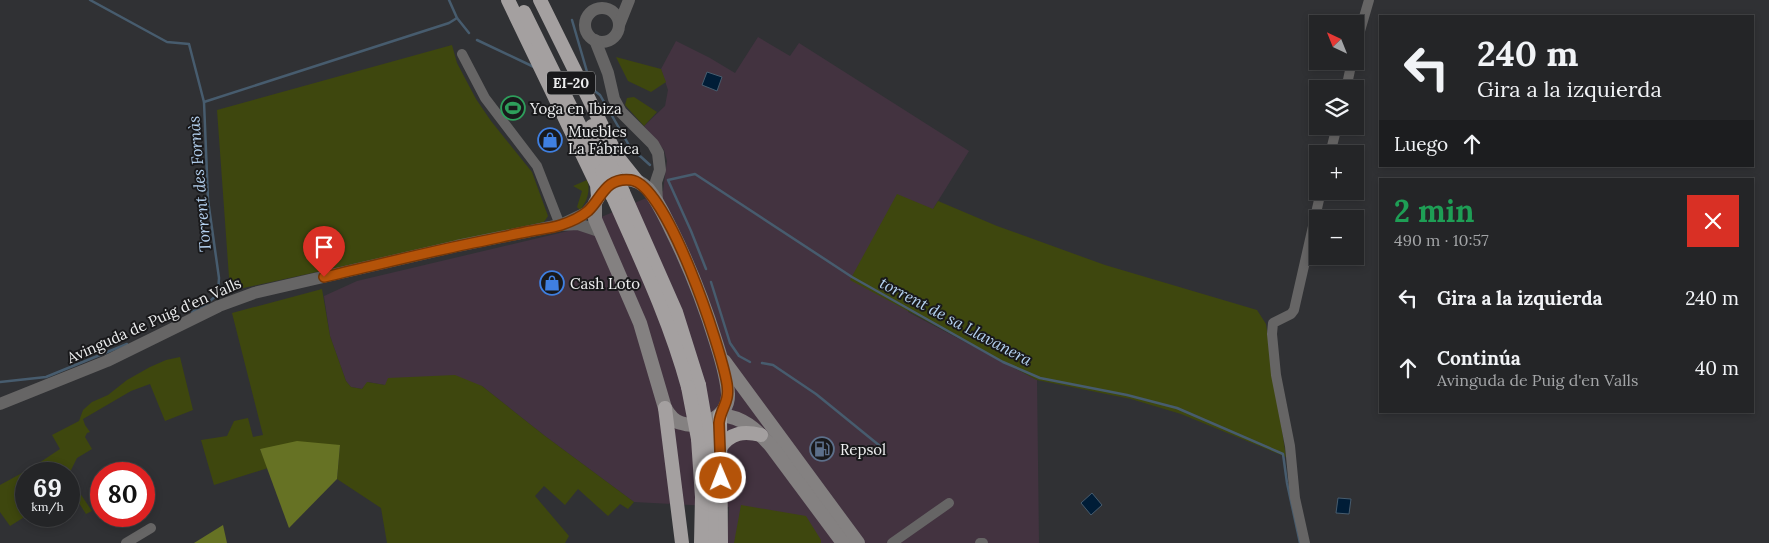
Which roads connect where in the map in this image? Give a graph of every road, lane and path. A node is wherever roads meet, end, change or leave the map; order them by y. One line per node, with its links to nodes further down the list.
1 (508, 0): 17 (highway)
2 (518, 0): 14 (highway, EI-20)
3 (529, 0): 14 (highway, EI-20)
4 (540, 0): 16 (highway)
5 (610, 0): 8 (street)
6 (629, 0): 10 (street)
7 (1369, 0): 9 (street)
8 (597, 9): 10 (street); 11 (street)
9 (1364, 17)
10 (617, 30): 11 (street); 13 (street)
11 (595, 40): 13 (street)
12 (462, 54): 20 (street)
13 (608, 73): 15 (street)
14 (606, 168): 27 (highway, EI-20, bridge)
15 (660, 170): 16 (street); 19 (street)
16 (638, 182): 17 (main road); 19 (main road)
17 (596, 200): 20 (street, Avinguda de Puig d'en Valls); 21 (main road)
18 (1319, 200): 39 (street)
19 (657, 201): 22 (main road)
20 (560, 225): 21 (street, Avinguda de Puig d'en Valls); 23 (street, Avinguda de Puig d'en Valls)
21 (599, 231): 24 (main road)
22 (720, 356): 25 (main road); 37 (main road)
23 (0, 404)
24 (665, 408): 25 (main road); 32 (highway)
25 (720, 415): 26 (main road); 28 (highway)
26 (761, 435): 28 (highway); 36 (main road)
27 (703, 438): 33 (highway, EI-20); 34 (highway, EI-20)
28 (720, 448): 35 (highway)
29 (949, 503): 38 (street)
30 (151, 528): 31 (street)
31 (126, 543)
32 (682, 543)
33 (700, 543)
34 (711, 543)
35 (721, 543)
36 (843, 543)
37 (858, 543)
38 (892, 543)
39 (1305, 543)

